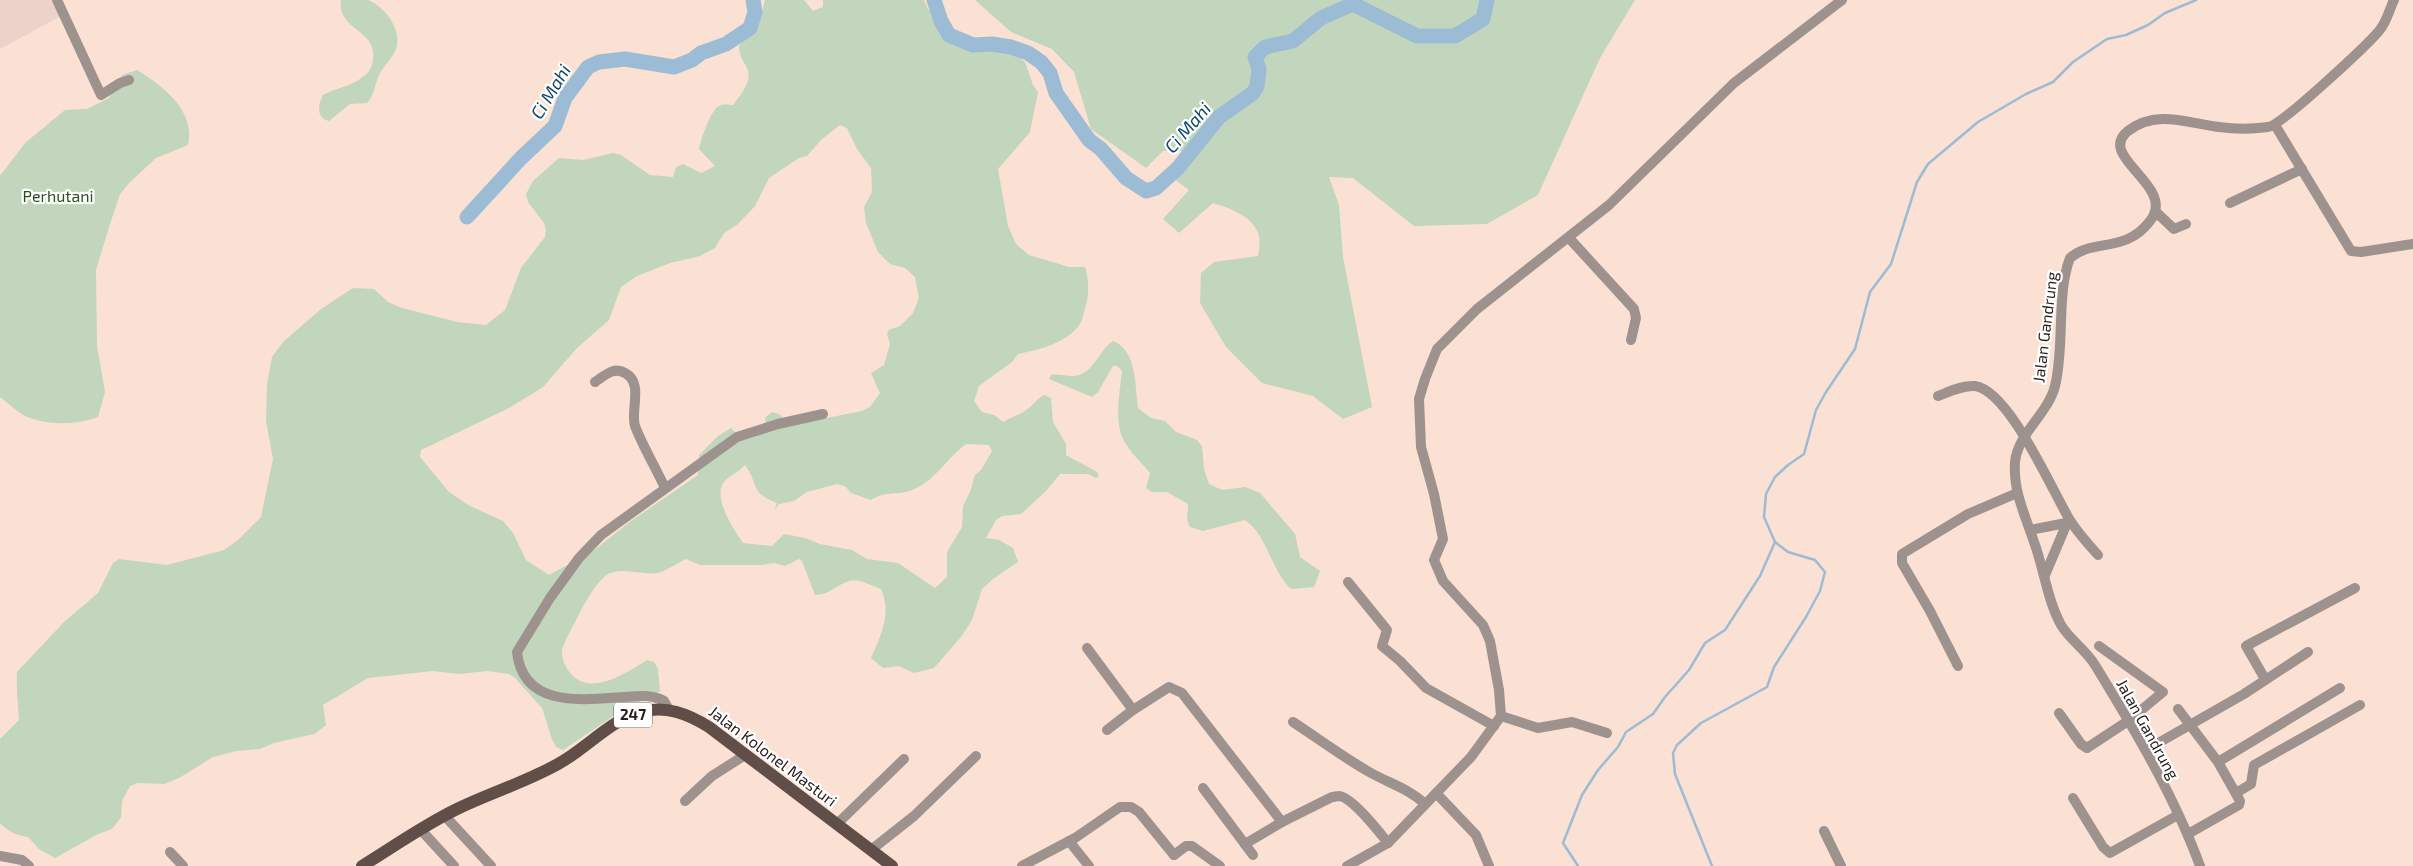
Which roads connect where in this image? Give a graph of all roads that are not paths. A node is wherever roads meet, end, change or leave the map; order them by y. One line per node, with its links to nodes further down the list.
1 (57, 0): 4 (street)
2 (1842, 0): 10 (street)
3 (2394, 0): 5 (street)
4 (129, 80)
5 (2275, 124): 6 (street); 8 (street)
6 (2302, 170): 7 (street); 11 (street)
7 (2230, 203)
8 (2156, 212): 9 (street); 16 (street, Jalan Gandrung)
9 (2186, 224)
10 (1569, 238): 12 (street); 36 (street)
11 (2413, 244)
12 (1631, 340)
13 (595, 382): 17 (street)
14 (1938, 396): 16 (street)
15 (823, 414): 17 (street)
16 (2023, 439): 18 (street, Jalan Gandrung); 19 (street)
17 (665, 488): 33 (street)
18 (2017, 493): 20 (street, Jalan Gandrung); 28 (street)
19 (2069, 523): 20 (street); 21 (street); 22 (street)
20 (2030, 530): 22 (street, Jalan Gandrung)
21 (2098, 555)
22 (2045, 575): 37 (street, Jalan Gandrung)
23 (1348, 582): 40 (street)
24 (2355, 588): 29 (street)
25 (2098, 646): 37 (street)
26 (1087, 648): 34 (street)
27 (2308, 652): 29 (street)
28 (1958, 666)
29 (2265, 679): 39 (street)
30 (2340, 688): 47 (street)
31 (2360, 705): 50 (street)
32 (2178, 709): 39 (street)
33 (669, 710): 44 (main road, Jalan Kolonel Masturi / 247); 54 (main road, Jalan Kolonel Masturi / 247)
34 (1133, 710): 41 (street); 56 (street)
35 (2059, 713): 37 (street)
36 (1501, 716): 40 (street); 42 (street)
37 (2128, 721): 43 (street, Jalan Gandrung)
38 (1293, 722): 53 (street)
39 (2191, 724): 43 (street); 47 (street)
40 (1494, 726): 49 (street)
41 (1108, 730)
42 (1607, 733)
43 (2146, 750): 55 (street, Jalan Gandrung)
44 (746, 755): 52 (street); 57 (main road, Jalan Kolonel Masturi / 247)
45 (976, 756): 64 (street)
46 (904, 759): 57 (street)
47 (2218, 762): 50 (street)
48 (1203, 788): 63 (street)
49 (1436, 792): 53 (street); 80 (street)
50 (2236, 793): 60 (street)
51 (2073, 798): 55 (street)
52 (685, 801)
53 (1424, 803): 62 (street)
54 (444, 815): 58 (main road, Jalan Kolonel Masturi / 247); 73 (street)
55 (2178, 815): 60 (street, Jalan Gandrung)
56 (1282, 822): 62 (street); 63 (street)
57 (837, 824): 64 (main road, Jalan Kolonel Masturi / 247)
58 (421, 830): 71 (main road, Jalan Kolonel Masturi / 247); 72 (street)
59 (1824, 831): 81 (street)
60 (2188, 834): 82 (street, Jalan Gandrung)
61 (1069, 841): 66 (street); 75 (street); 76 (street)
62 (1388, 843): 79 (street)
63 (1245, 844): 67 (street)
64 (871, 850): 74 (main road, Jalan Kolonel Masturi / 247)
65 (170, 852): 70 (street)
66 (1174, 855): 77 (street); 78 (street)
67 (1253, 855)
68 (0, 856): 69 (street)
69 (29, 866)
70 (183, 866)
71 (362, 866)
72 (454, 866)
73 (491, 866)
74 (892, 866)
75 (1022, 866)
76 (1089, 866)
77 (1174, 866)
78 (1220, 866)
79 (1346, 866)
80 (1489, 866)
81 (1841, 866)
82 (2200, 866)

